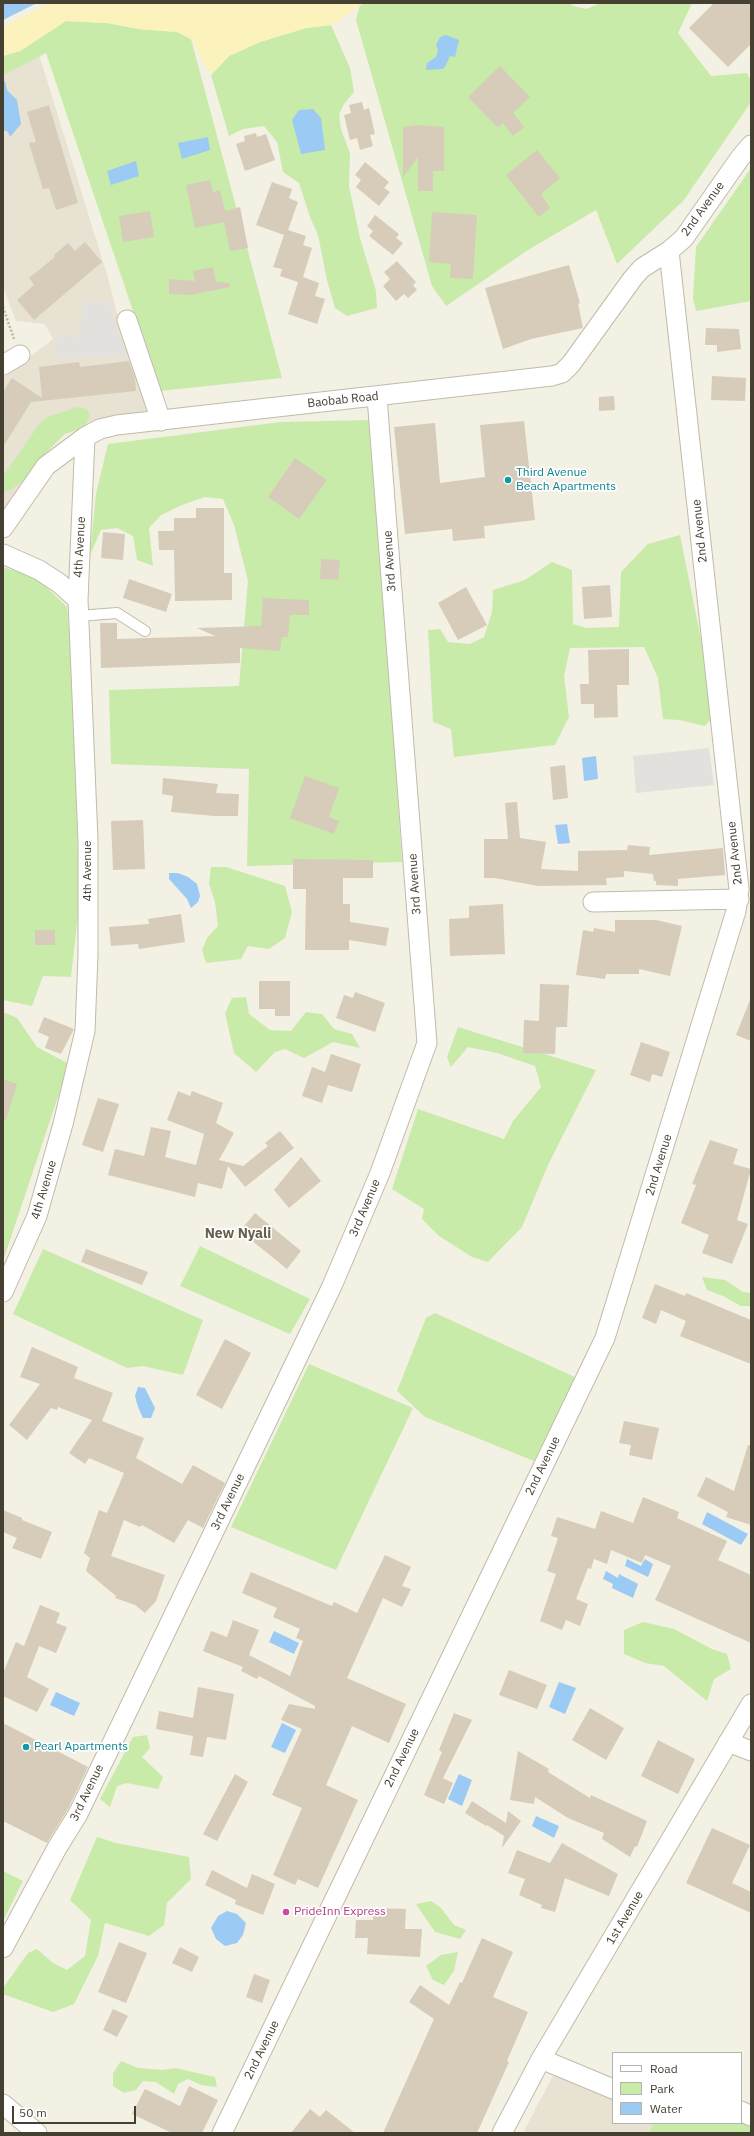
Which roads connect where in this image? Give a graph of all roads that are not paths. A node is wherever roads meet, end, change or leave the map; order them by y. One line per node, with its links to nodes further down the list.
1 (751, 145): 2 (street, 2nd Avenue)
2 (669, 251): 6 (street, Baobab Road); 13 (street, 2nd Avenue)
3 (128, 320): 7 (street)
4 (20, 355): 5 (street)
5 (3, 365)
6 (377, 397): 7 (street, Baobab Road); 19 (street, 3rd Avenue)
7 (161, 421): 8 (street, Baobab Road)
8 (85, 437): 9 (street, Baobab Road); 11 (street, 4th Avenue)
9 (3, 528)
10 (3, 554): 11 (street)
11 (78, 608): 12 (lane); 15 (street, 4th Avenue)
12 (145, 631)
13 (739, 900): 14 (street); 26 (street, 2nd Avenue)
14 (593, 902)
15 (3, 1292)
16 (751, 1704): 17 (street, 1st Avenue)
17 (728, 1742): 18 (street); 20 (street, 1st Avenue)
18 (751, 1751)
19 (3, 1948)
20 (541, 2060): 21 (street); 27 (street, 1st Avenue)
21 (612, 2089)
22 (3, 2104): 25 (street)
23 (742, 2112): 24 (street)
24 (751, 2116)
25 (36, 2133)
26 (222, 2133)
27 (502, 2133)

